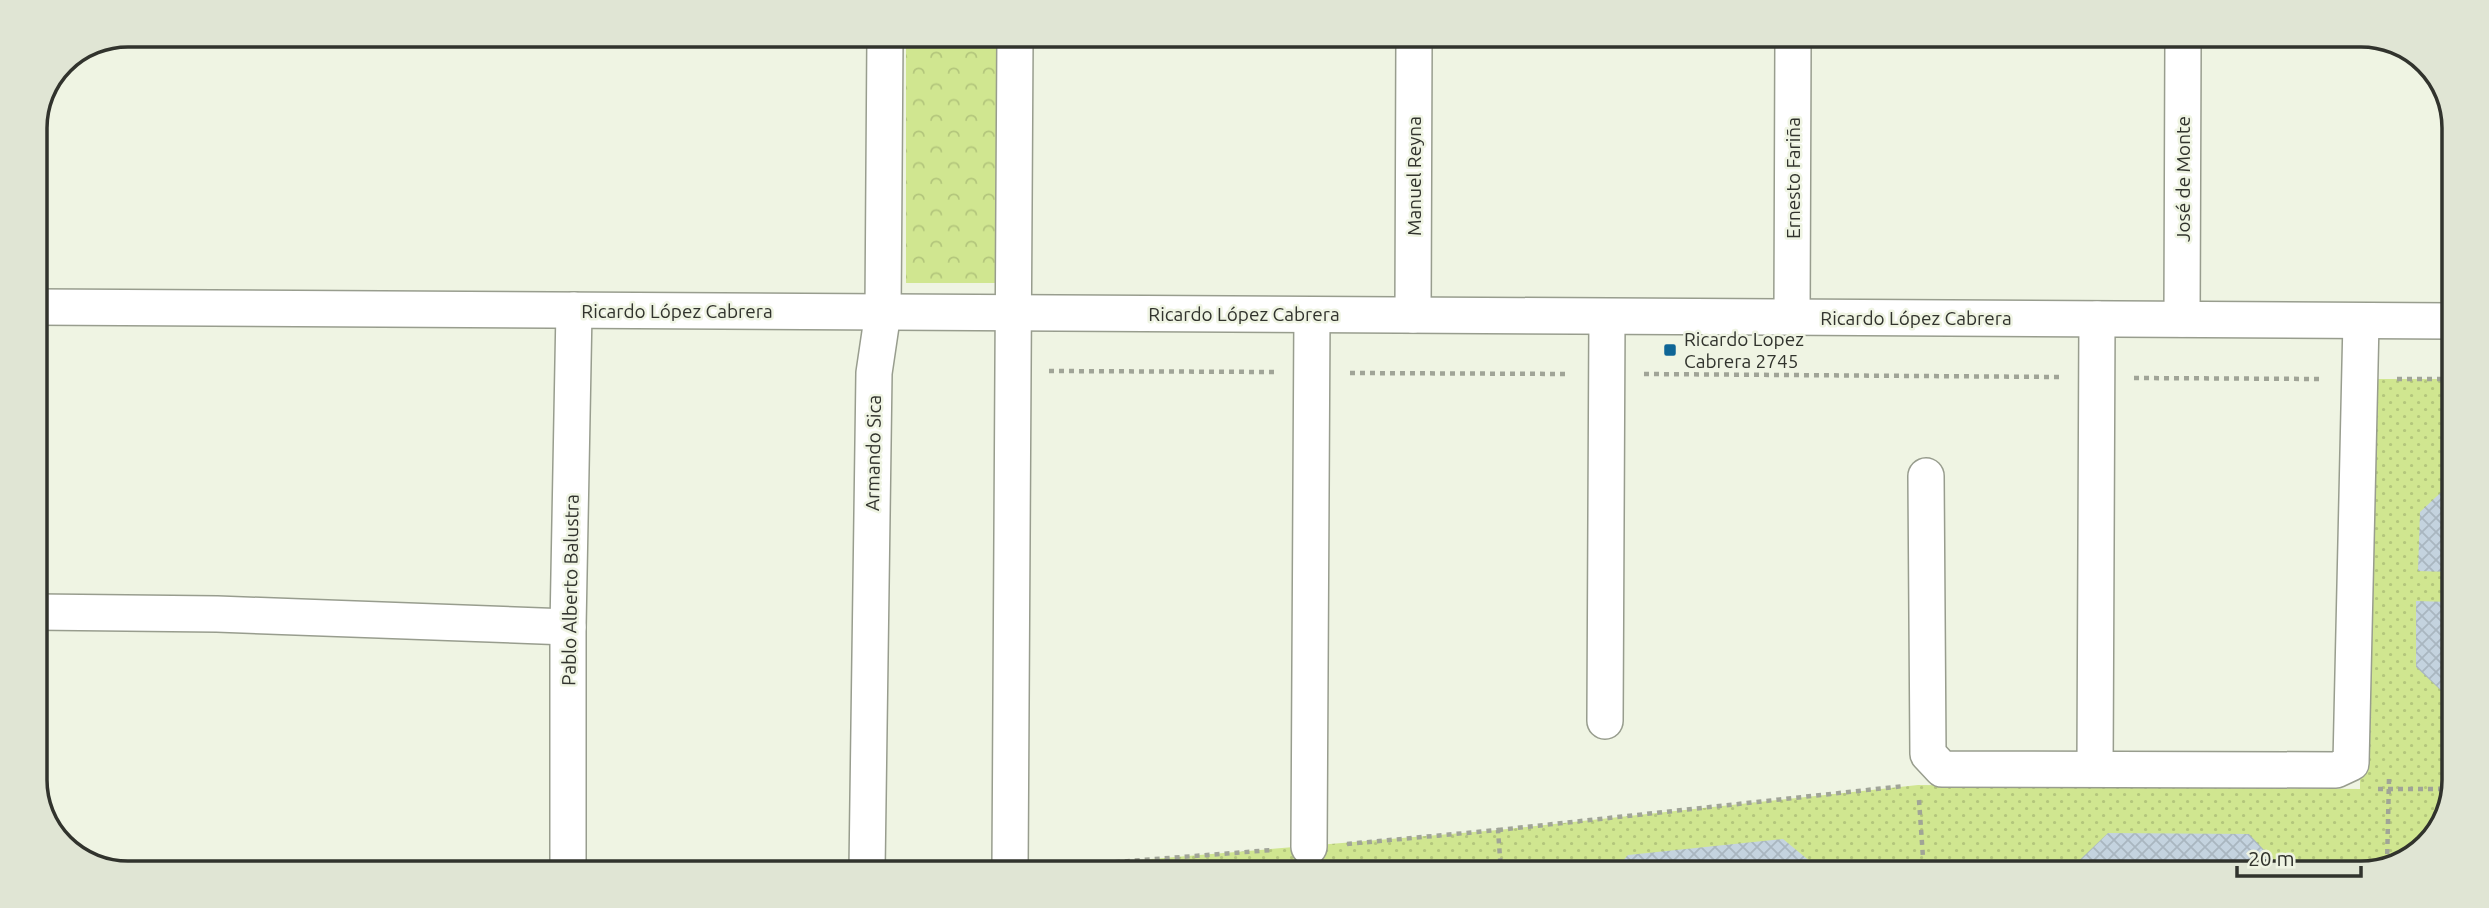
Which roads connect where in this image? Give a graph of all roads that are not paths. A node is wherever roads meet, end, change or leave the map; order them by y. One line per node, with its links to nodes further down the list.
1 (885, 47): 8 (street, Armando Sica)
2 (1015, 47): 9 (street)
3 (1414, 47): 11 (street, Manuel Reyna)
4 (1793, 47): 13 (street, Ernesto Fariña)
5 (2183, 47): 15 (street, José de Monte)
6 (47, 307): 7 (street, Ricardo López Cabrera)
7 (574, 310): 8 (street, Ricardo López Cabrera); 20 (street, Pablo Alberto Balustra)
8 (883, 312): 9 (street, Ricardo López Cabrera); 25 (street, Armando Sica)
9 (1013, 313): 10 (street, Ricardo López Cabrera); 26 (street)
10 (1312, 314): 11 (street, Ricardo López Cabrera); 23 (street)
11 (1413, 315): 12 (street, Ricardo López Cabrera)
12 (1607, 317): 13 (street, Ricardo López Cabrera); 21 (street)
13 (1792, 317): 14 (street, Ricardo López Cabrera)
14 (2097, 319): 15 (street, Ricardo López Cabrera); 22 (street)
15 (2182, 319): 16 (street, Ricardo López Cabrera)
16 (2361, 321): 17 (street, Ricardo López Cabrera); 22 (street)
17 (2442, 321)
18 (1926, 476): 22 (street)
19 (47, 612): 20 (street)
20 (568, 627): 24 (street, Pablo Alberto Balustra)
21 (1605, 721)
22 (2095, 768)
23 (1309, 847)
24 (568, 861)
25 (867, 861)
26 (1010, 861)

